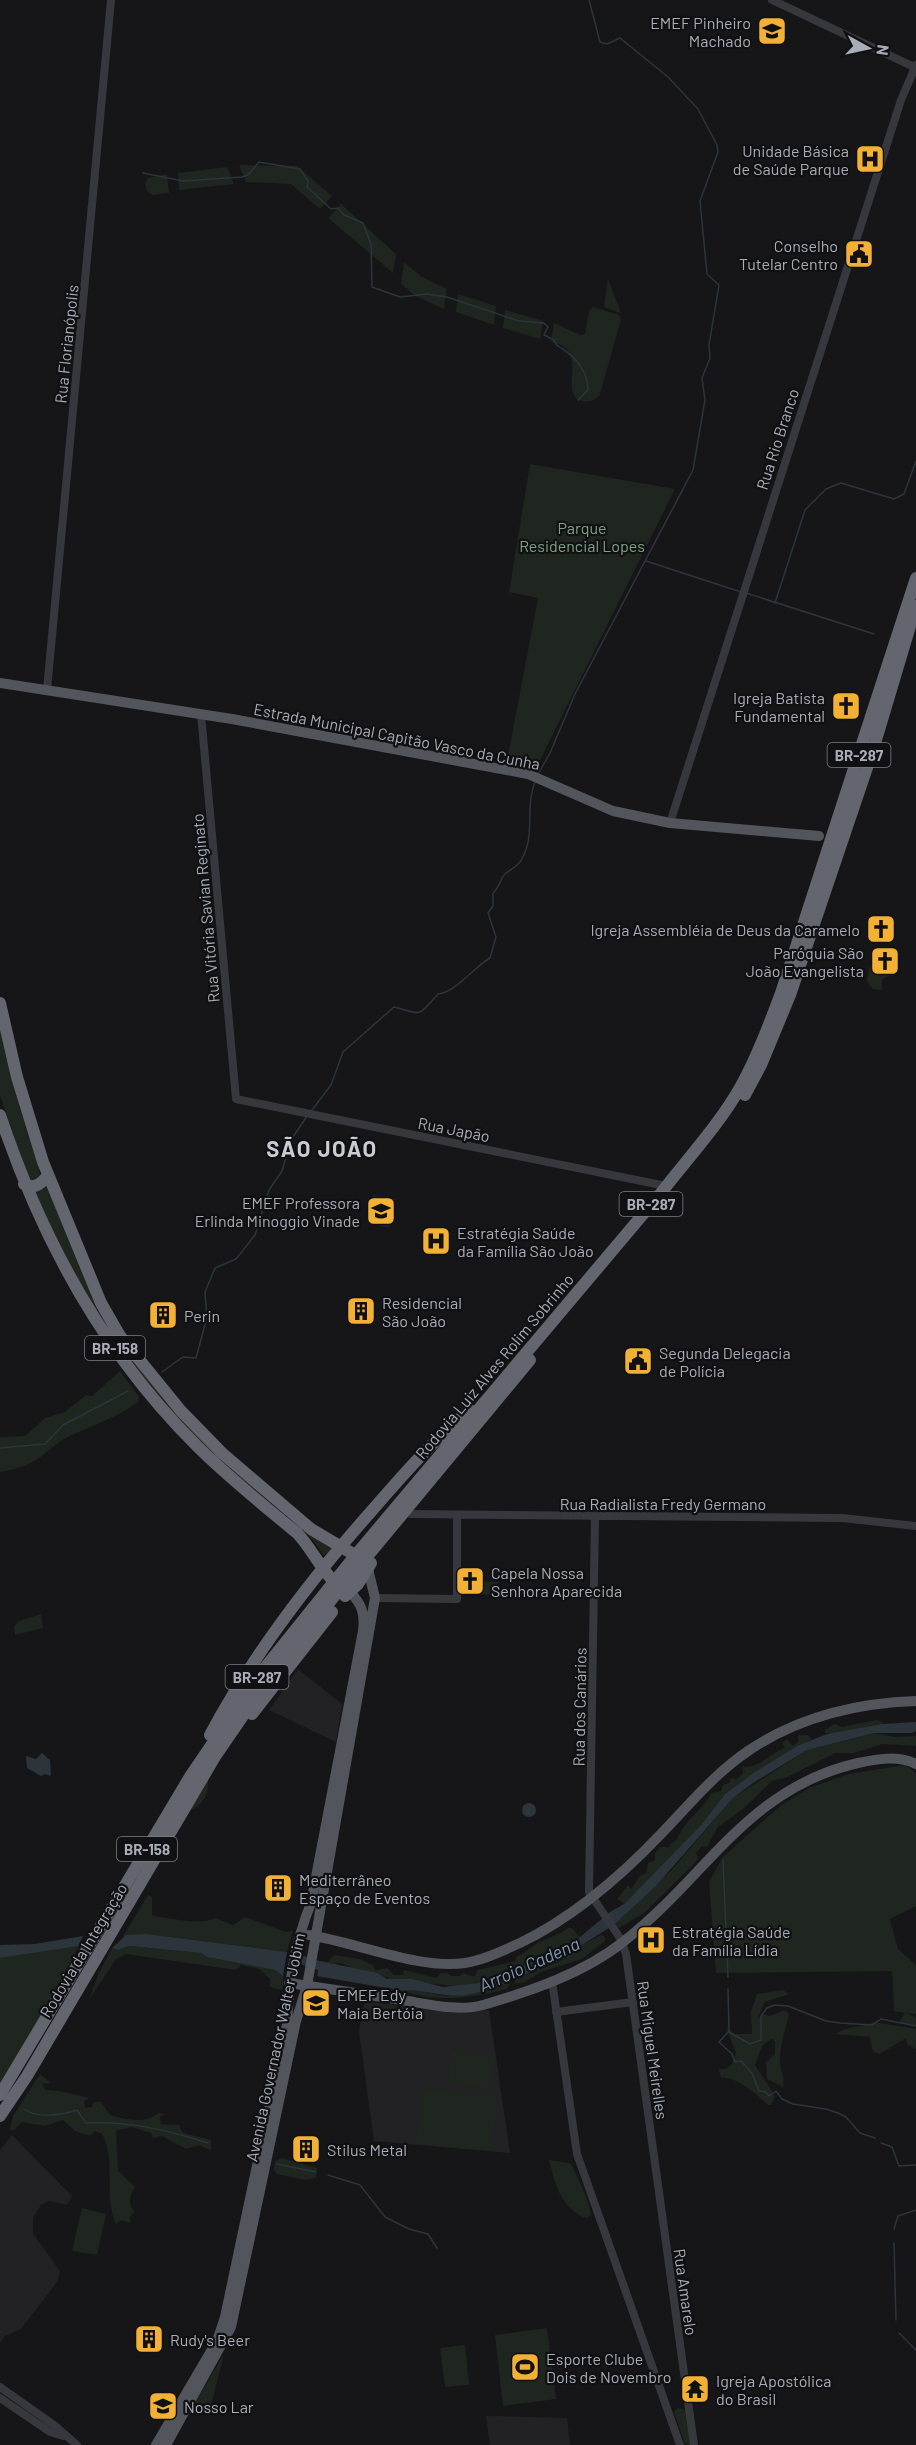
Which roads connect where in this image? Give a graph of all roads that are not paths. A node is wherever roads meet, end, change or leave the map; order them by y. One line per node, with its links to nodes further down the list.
1 (111, 0): 7 (street, Rua Florianópolis)
2 (772, 0): 3 (street)
3 (916, 67): 9 (street, Rua Rio Branco)
4 (916, 578): 16 (highway, Rodovia Luiz Alves Rolim Sobrinho / BR-287)
5 (916, 606): 17 (highway, Rodovia Luiz Alves Rolim Sobrinho / BR-287)
6 (0, 683): 7 (main road, Estrada Municipal Capitão Vasco da Cunha)
7 (47, 690): 8 (main road, Estrada Municipal Capitão Vasco da Cunha)
8 (201, 714): 9 (main road, Estrada Municipal Capitão Vasco da Cunha); 12 (street, Rua Vitória Savian Reginato)
9 (670, 823): 10 (main road, Estrada Municipal Capitão Vasco da Cunha)
10 (819, 836)
11 (1, 1010): 14 (highway, BR-158)
12 (236, 1099): 16 (street, Rua Japão)
13 (0, 1115): 15 (highway, BR-158)
14 (48, 1174): 15 (highway); 22 (highway, BR-158)
15 (24, 1184): 24 (highway, BR-158)
16 (666, 1186): 17 (highway, Rodovia Luiz Alves Rolim Sobrinho / BR-287)
17 (496, 1394): 18 (highway, BR-287); 22 (highway, BR-287); 23 (highway, Rodovia Luiz Alves Rolim Sobrinho / BR-287)
18 (410, 1514): 19 (street, Rua Radialista Fredy Germano); 23 (highway, BR-287)
19 (457, 1515): 20 (street, Rua Radialista Fredy Germano); 27 (street)
20 (595, 1516): 21 (street, Rua Radialista Fredy Germano); 32 (street, Rua dos Canários)
21 (916, 1526)
22 (340, 1547): 23 (highway, BR-158); 24 (highway, BR-287)
23 (365, 1559): 25 (highway, BR-287, bridge); 26 (highway, BR-158); 27 (main road, Avenida Governador Walter Jobim)
24 (323, 1569): 26 (highway); 31 (highway, BR-158)
25 (332, 1591): 29 (highway, Rodovia da Integração / BR-287); 31 (highway, Rodovia da Integração / BR-287)
26 (349, 1591): 29 (highway, BR-158); 33 (main road, Avenida Governador Walter Jobim)
27 (375, 1598): 34 (main road, Avenida Governador Walter Jobim)
28 (916, 1701): 32 (main road)
29 (216, 1755): 36 (highway, Rodovia da Integração / BR-158)
30 (916, 1764): 35 (main road)
31 (194, 1771): 36 (highway, Rodovia da Integração / BR-158)
32 (592, 1898): 34 (main road); 35 (street, Rua Miguel Meirelles)
33 (298, 1937): 34 (main road); 37 (main road, Avenida Governador Walter Jobim)
34 (314, 1940): 39 (main road, Avenida Governador Walter Jobim)
35 (622, 1943): 38 (main road); 40 (street, Rua Miguel Meirelles)
36 (83, 1969): 42 (highway, Rodovia da Integração / BR-158)
37 (290, 1980): 39 (main road); 46 (main road, Avenida Governador Walter Jobim)
38 (552, 1981): 39 (main road); 41 (street)
39 (307, 1983): 46 (main road, Avenida Governador Walter Jobim)
40 (633, 2002): 41 (street); 45 (street, Rua Miguel Meirelles)
41 (556, 2012): 53 (street)
42 (5, 2099): 43 (highway, Rodovia da Integração / BR-158); 44 (highway)
43 (0, 2116)
44 (0, 2124)
45 (652, 2143): 54 (street, Rua Amarelo)
46 (248, 2226): 51 (main road, Avenida Governador Walter Jobim); 52 (main road, Avenida Governador Walter Jobim)
47 (0, 2387): 49 (street)
48 (0, 2398): 49 (street)
49 (66, 2437): 50 (street)
50 (77, 2445)
51 (156, 2445)
52 (166, 2445)
53 (680, 2445)
54 (694, 2445)

